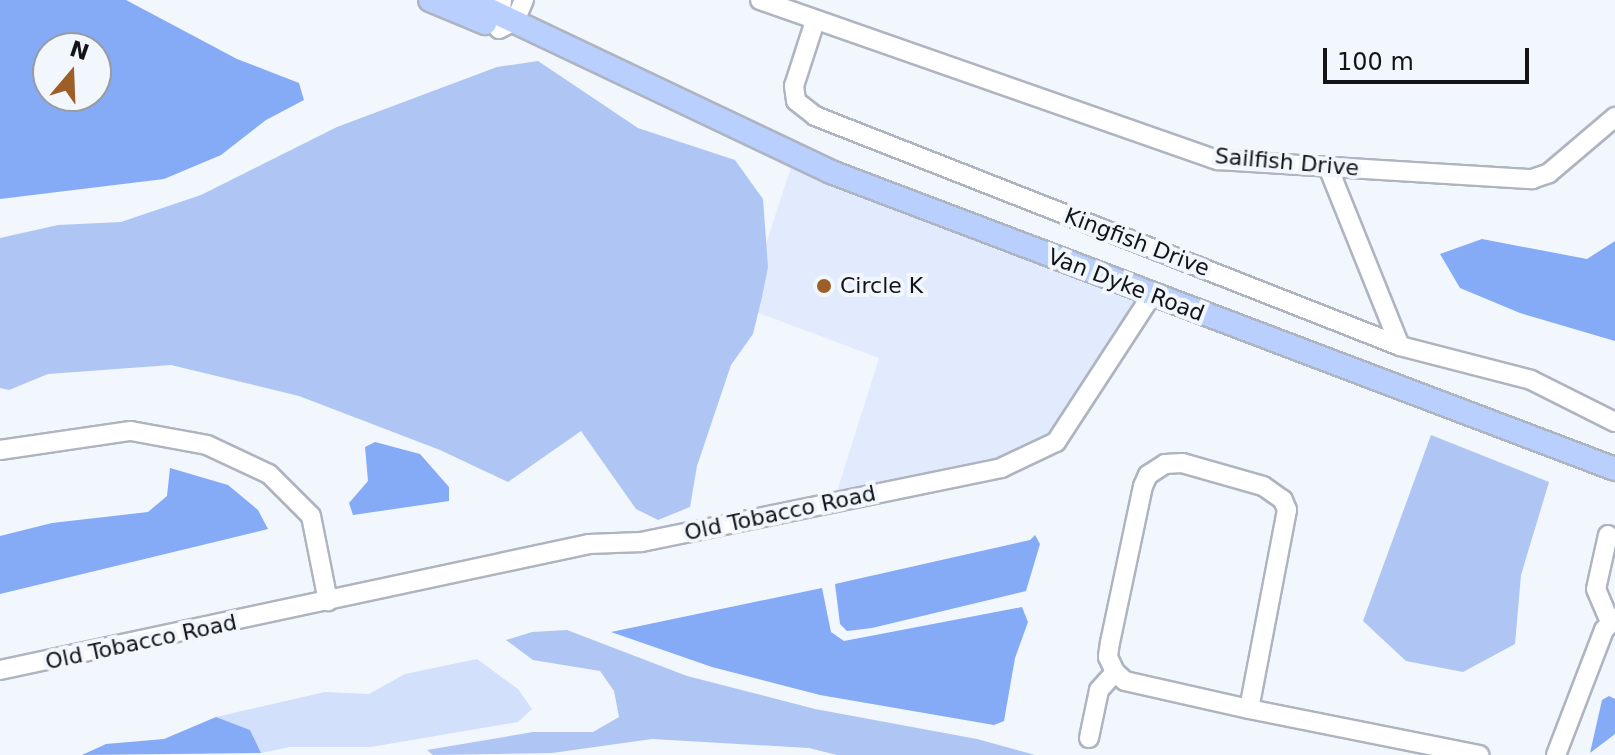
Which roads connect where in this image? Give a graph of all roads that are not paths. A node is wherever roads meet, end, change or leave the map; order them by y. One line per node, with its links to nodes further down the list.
1 (430, 0): 4 (main road, Van Dyke Road)
2 (469, 0): 4 (main road, Van Dyke Road)
3 (760, 0): 5 (street)
4 (507, 12): 8 (main road, Van Dyke Road)
5 (815, 21): 7 (street, Sailfish Drive); 9 (street, Kingfish Drive)
6 (1615, 117): 7 (street, Sailfish Drive)
7 (1328, 167): 9 (street)
8 (1151, 296): 12 (main road, Van Dyke Road); 14 (street, Old Tobacco Road)
9 (1400, 346): 10 (street, Kingfish Drive)
10 (1615, 422)
11 (0, 450): 14 (street)
12 (1615, 469)
13 (1608, 535): 15 (street)
14 (328, 601): 16 (street, Old Tobacco Road)
15 (1612, 619): 21 (street)
16 (0, 670)
17 (1115, 672): 18 (street); 18 (street); 19 (street)
18 (1249, 709): 20 (street)
19 (1089, 738)
20 (1479, 755)
21 (1556, 755)

